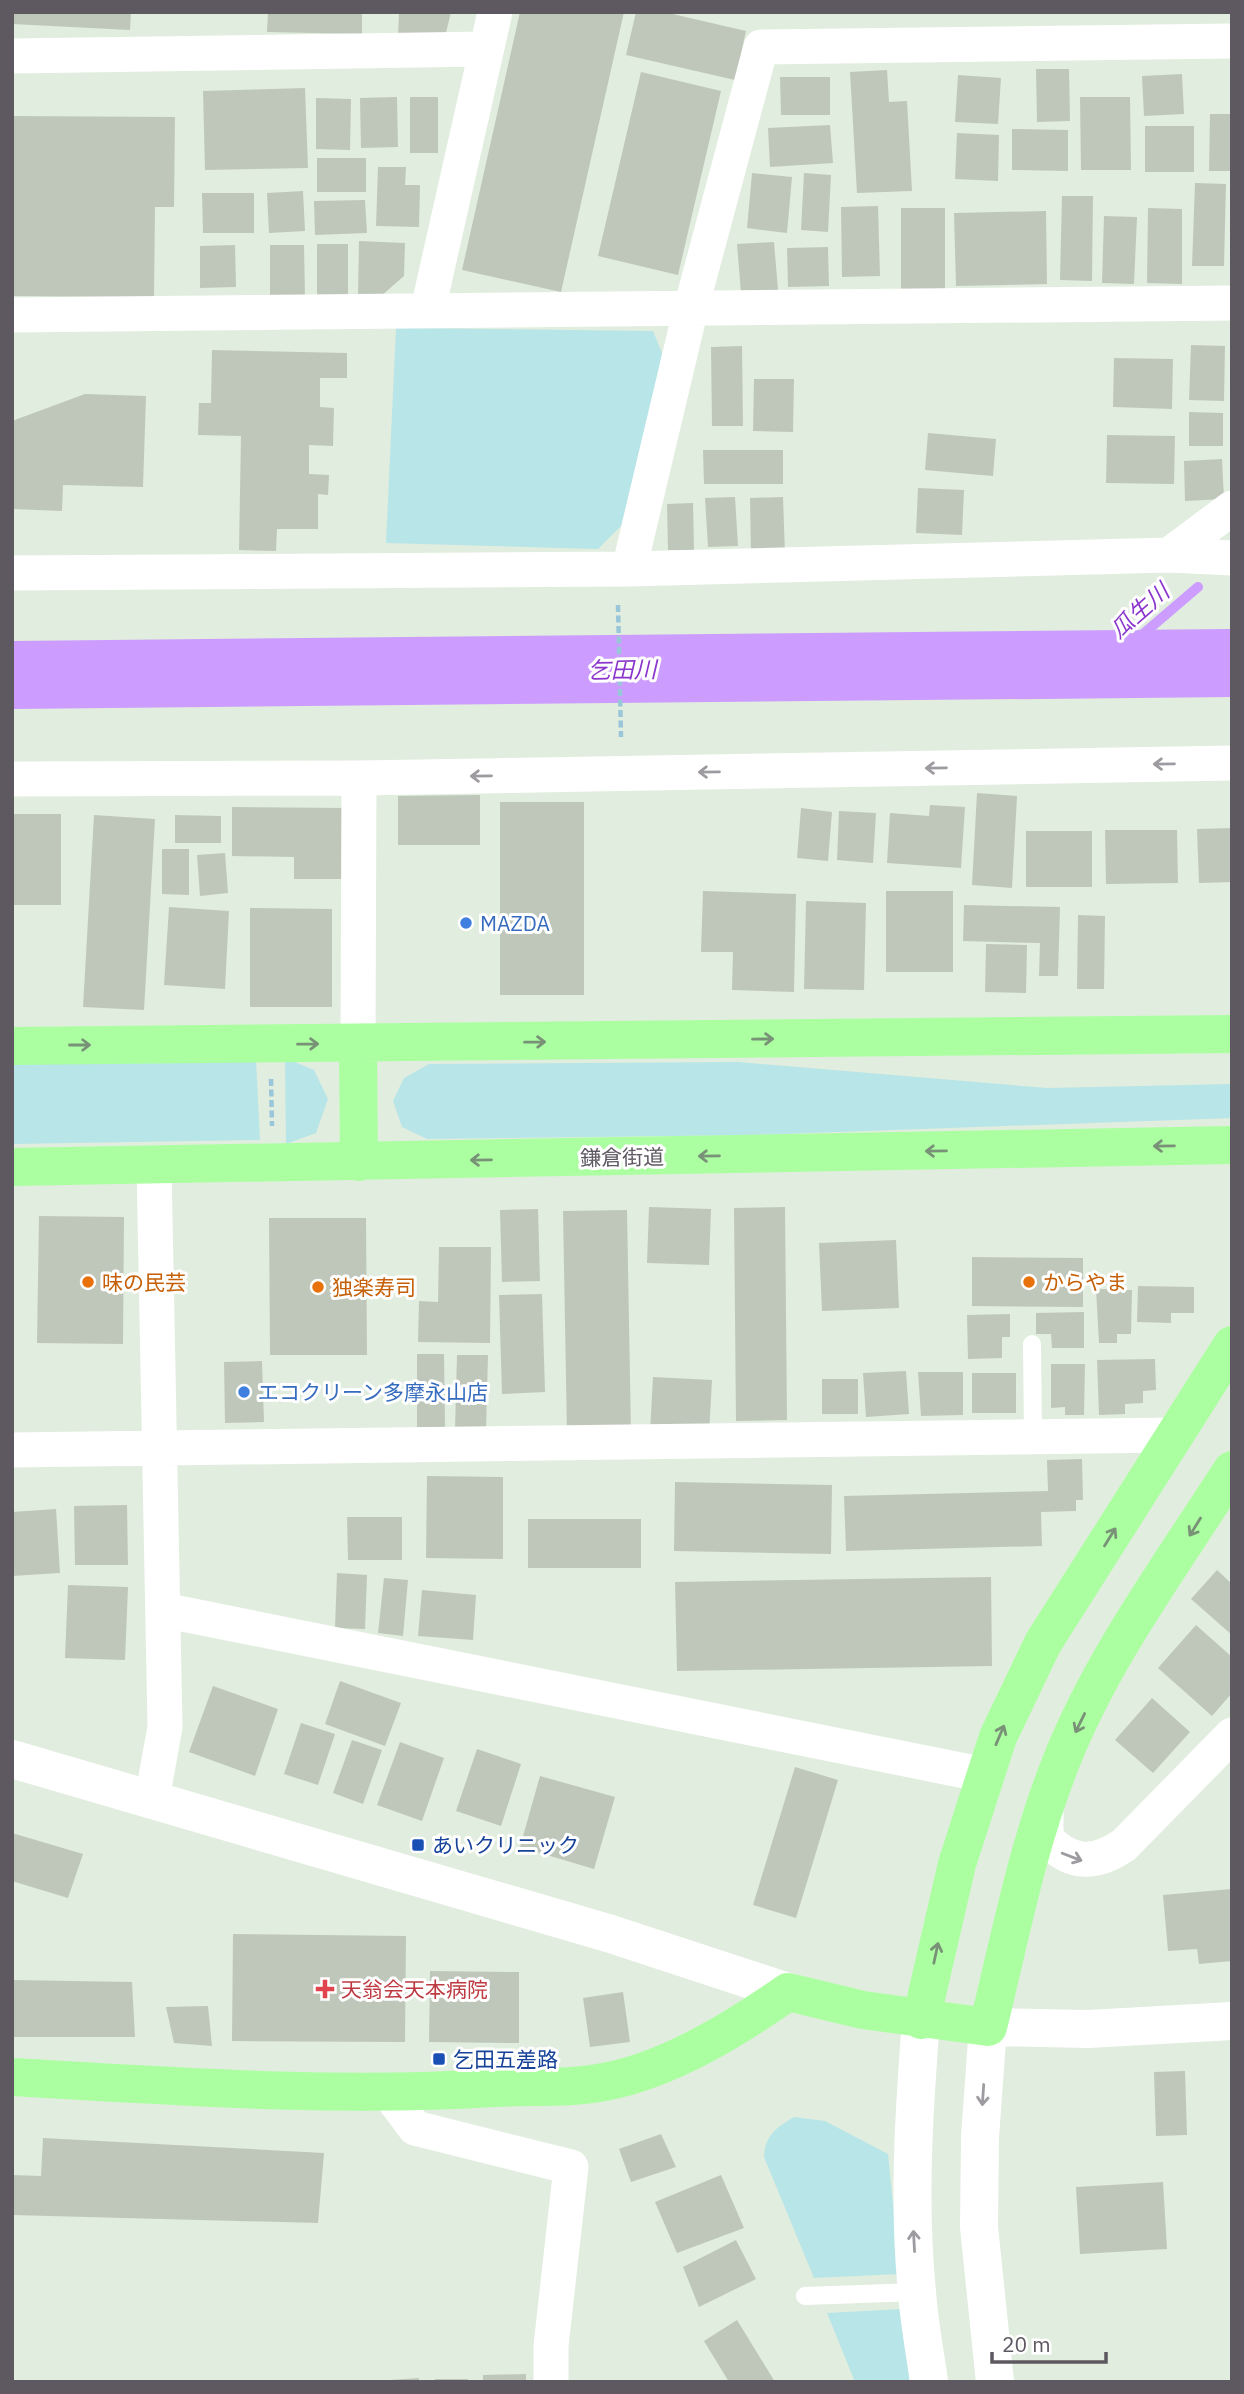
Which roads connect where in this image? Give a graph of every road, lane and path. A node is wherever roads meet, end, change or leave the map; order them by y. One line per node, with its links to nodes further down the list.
1 (495, 12): 3 (street)
2 (1232, 41): 6 (street)
3 (486, 49): 4 (street); 7 (street)
4 (12, 56)
5 (1232, 303): 6 (street)
6 (691, 308): 7 (street); 13 (street)
7 (428, 309): 8 (street)
8 (12, 315)
9 (1232, 508): 10 (street)
10 (1169, 555): 11 (street); 13 (street)
11 (1232, 558)
12 (12, 573): 13 (street)
13 (624, 582): 14 (path)
14 (621, 737)
15 (1232, 763): 16 (street, one-way to 16)
16 (359, 778): 17 (street); 19 (street)
17 (12, 779)
18 (1232, 1034): 19 (main road, one-way to 18)
19 (358, 1044): 20 (main road, one-way to 19); 24 (main road)
20 (12, 1046)
21 (271, 1077): 22 (path)
22 (272, 1139)
23 (1232, 1145): 24 (main road, 鎌倉街道, one-way to 24)
24 (359, 1163): 25 (main road, 鎌倉街道)
25 (154, 1166): 26 (main road, 鎌倉街道); 31 (street)
26 (12, 1167)
27 (1032, 1344): 30 (lane)
28 (1232, 1345): 29 (main road)
29 (1174, 1436): 30 (street); 37 (main road, one-way to 29)
30 (1033, 1437): 31 (street)
31 (160, 1448): 32 (street); 34 (street)
32 (12, 1450)
33 (1232, 1470): 39 (main road, one-way to 39)
34 (163, 1610): 37 (street); 38 (street)
35 (1232, 1735): 39 (street, one-way to 35)
36 (12, 1759): 38 (street)
37 (985, 1774): 41 (main road, one-way to 37)
38 (152, 1799): 40 (street)
39 (1046, 1803): 43 (main road)
40 (788, 1992): 41 (main road); 45 (main road)
41 (922, 2020): 43 (main road); 46 (street, one-way to 41)
42 (1232, 2021): 43 (street)
43 (988, 2027): 50 (street, one-way to 50)
44 (12, 2077): 45 (main road)
45 (388, 2092): 48 (street)
46 (917, 2292): 47 (lane); 49 (street)
47 (805, 2296)
48 (551, 2382)
49 (929, 2382)
50 (995, 2382)

